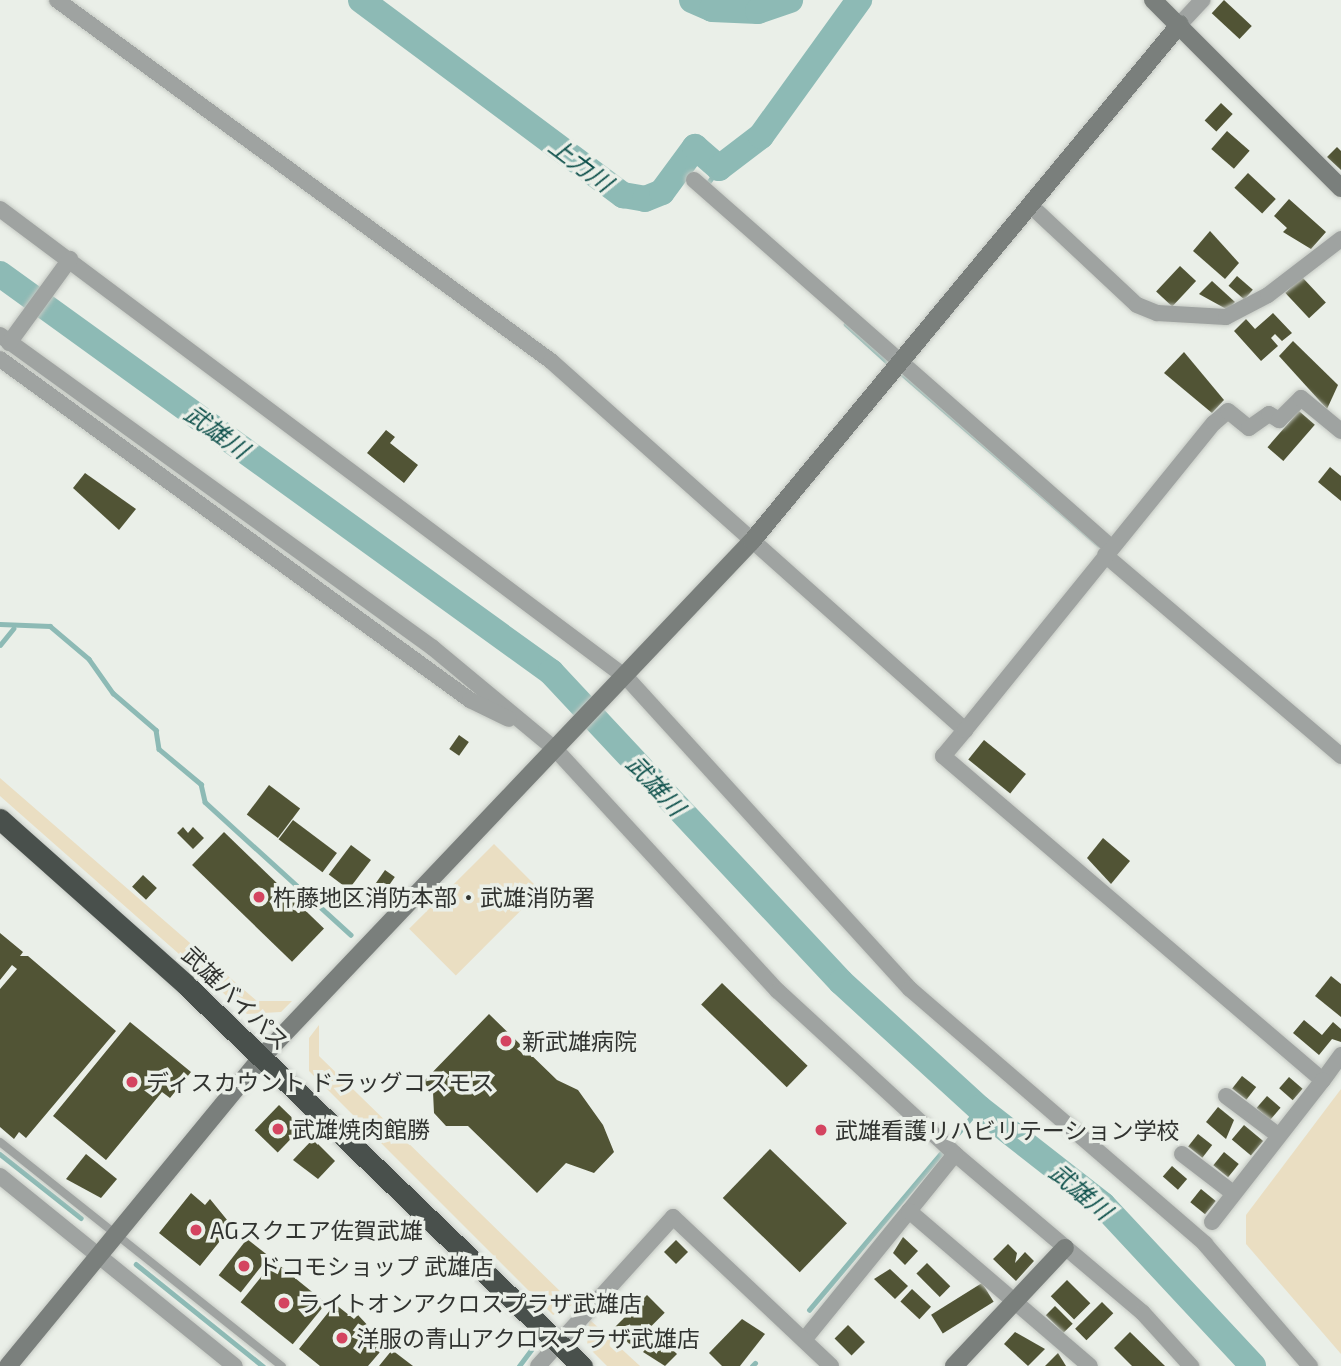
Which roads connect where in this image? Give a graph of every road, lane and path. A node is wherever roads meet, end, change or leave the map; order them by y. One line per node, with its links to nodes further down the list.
1 (57, 0): 15 (street)
2 (1153, 0): 4 (street)
3 (1202, 0): 4 (street)
4 (1180, 24): 6 (street); 7 (street)
5 (694, 180): 13 (street)
6 (1341, 188)
7 (1030, 205): 9 (street); 13 (street)
8 (0, 209): 10 (street)
9 (1341, 239)
10 (70, 258): 11 (street); 17 (street)
11 (5, 339): 18 (street)
12 (0, 359): 18 (street)
13 (901, 361): 15 (street); 16 (street)
14 (1341, 431): 16 (street)
15 (752, 541): 17 (street); 19 (street)
16 (1108, 551): 19 (street); 21 (street)
17 (625, 680): 20 (street); 50 (street)
18 (530, 729): 20 (street)
19 (965, 730): 25 (street)
20 (558, 749): 24 (street); 29 (street)
21 (1341, 756)
22 (0, 819): 24 (highway, 武雄バイパス)
23 (1341, 1055): 25 (street)
24 (261, 1058): 35 (street); 40 (highway, 武雄バイパス)
25 (1323, 1080): 27 (street)
26 (1226, 1096): 27 (street)
27 (1278, 1135): 32 (street)
28 (0, 1142): 35 (lane)
29 (955, 1154): 33 (street); 36 (street)
30 (1182, 1154): 32 (street)
31 (0, 1176): 37 (street)
32 (1233, 1193): 34 (street)
33 (909, 1211): 38 (street); 39 (street)
34 (1212, 1222)
35 (115, 1233): 37 (street); 43 (lane)
36 (1065, 1248): 38 (street); 49 (street)
37 (98, 1253): 41 (street); 42 (street)
38 (1017, 1301): 47 (street); 48 (street)
39 (804, 1340): 40 (street); 46 (street)
40 (555, 1343): 44 (street); 45 (highway, 武雄バイパス)
41 (8, 1366)
42 (235, 1366)
43 (282, 1366)
44 (538, 1366)
45 (582, 1366)
46 (831, 1366)
47 (954, 1366)
48 (1090, 1366)
49 (1191, 1366)
50 (1310, 1366)

